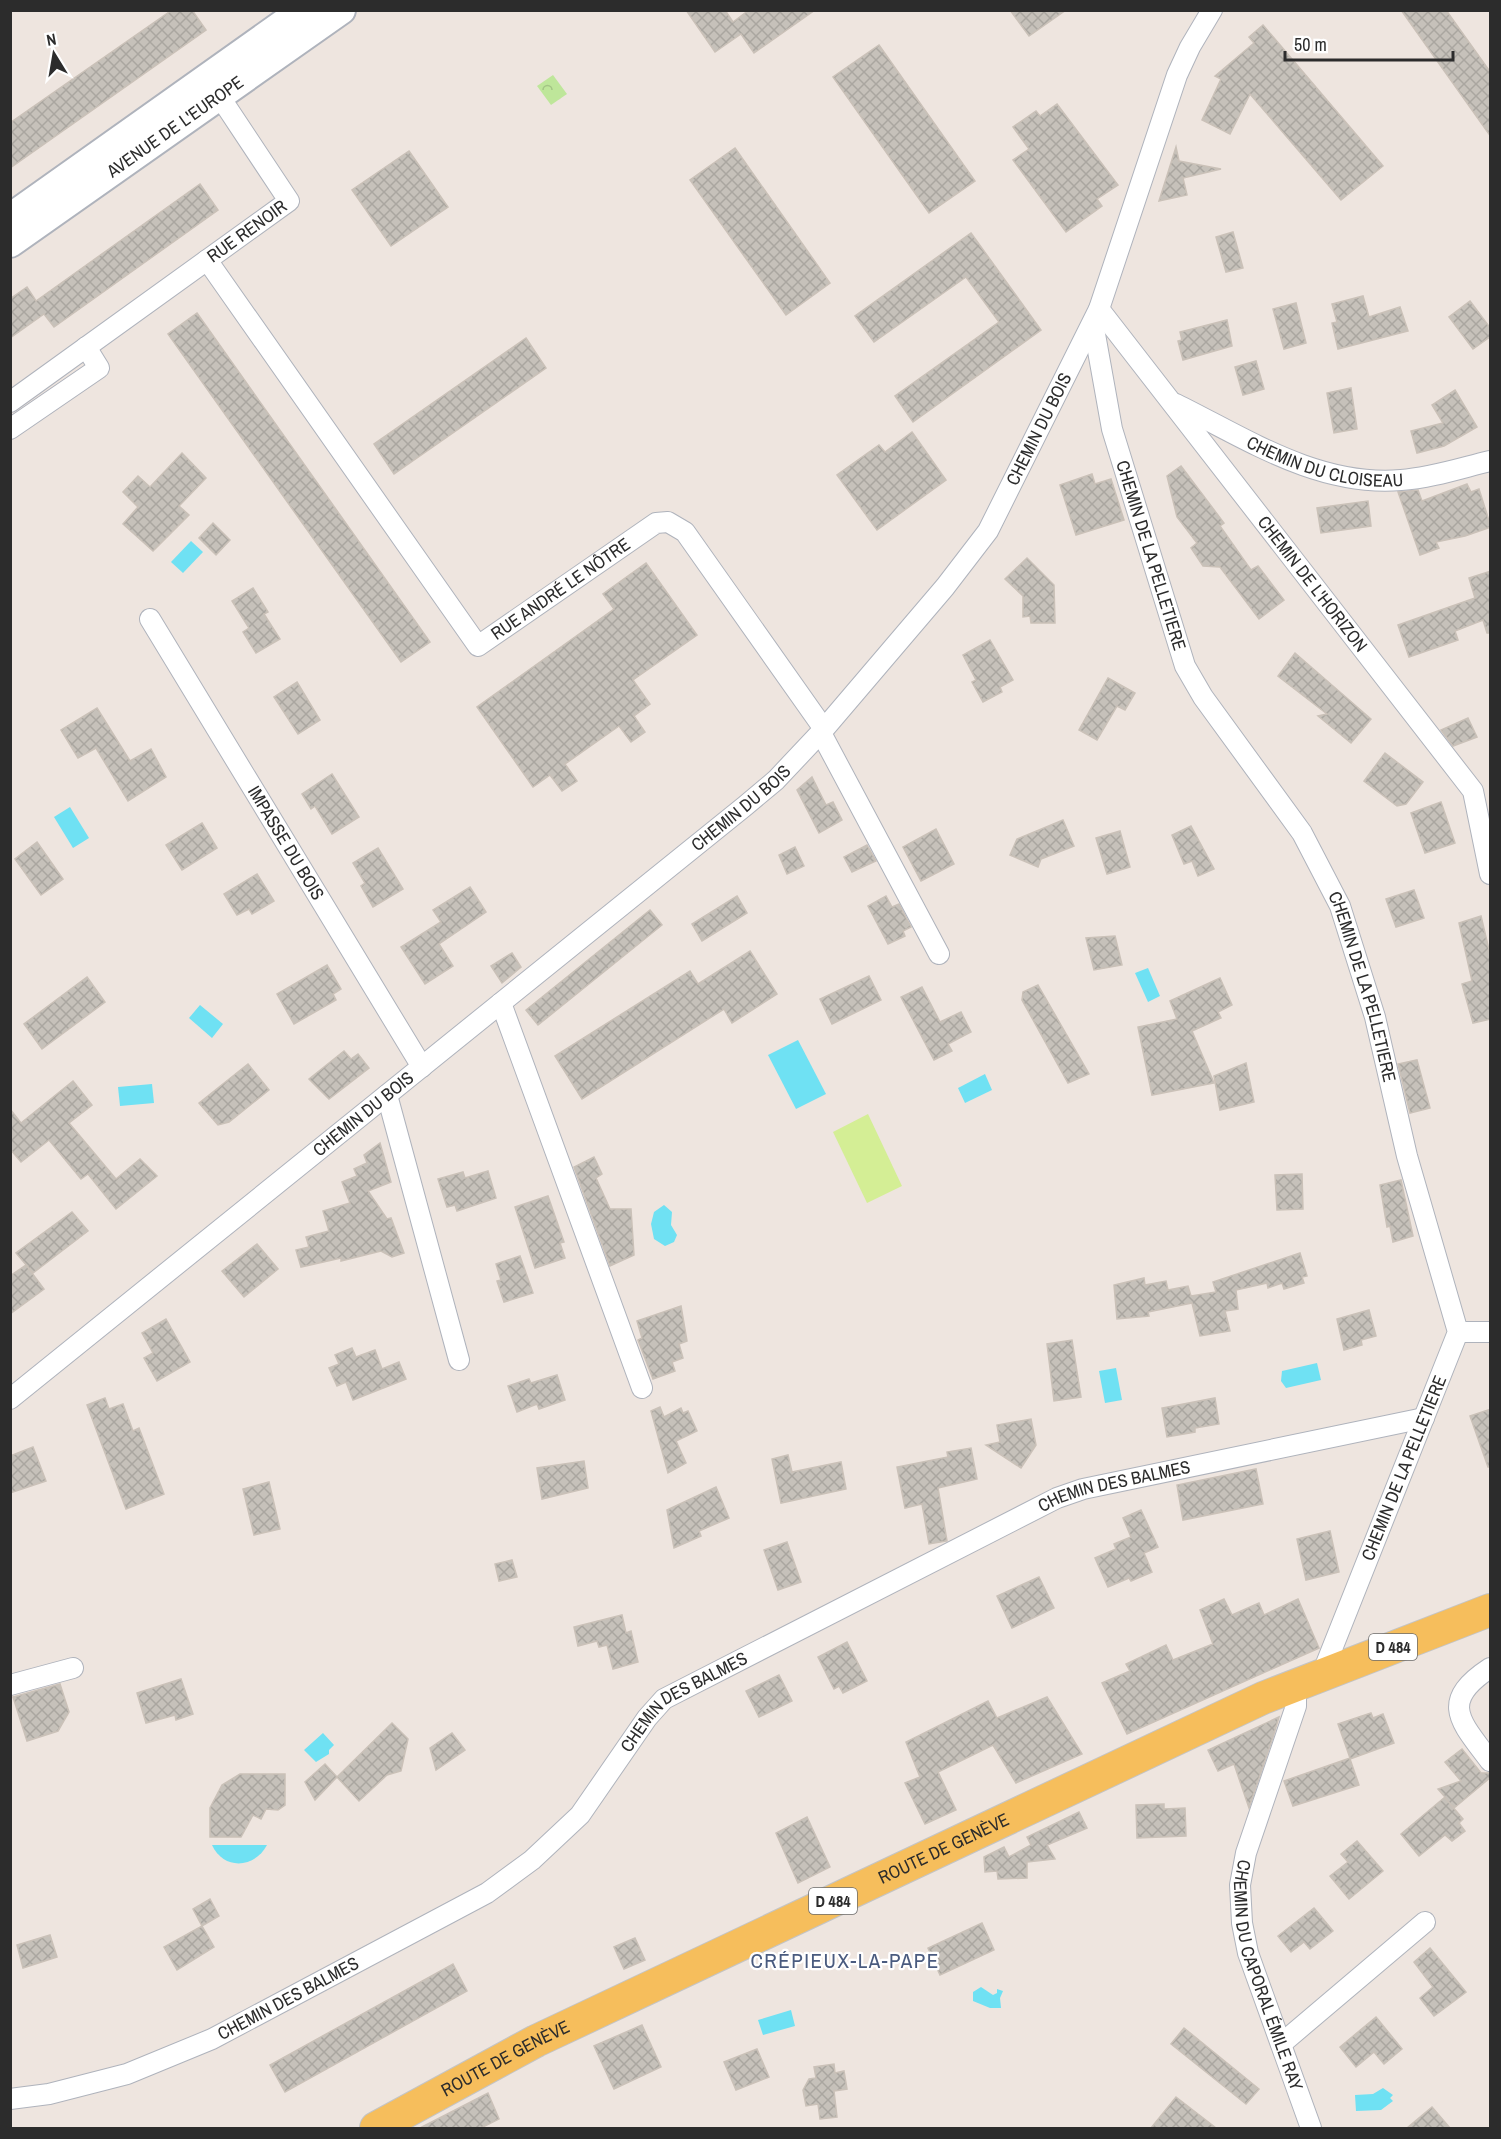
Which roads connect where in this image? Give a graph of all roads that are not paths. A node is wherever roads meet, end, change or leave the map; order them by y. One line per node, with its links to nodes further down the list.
1 (303, 10): 4 (street, AVENUE DE L'EUROPE)
2 (1212, 10): 8 (street, CHEMIN DU BOIS)
3 (336, 12): 4 (street, AVENUE DE L'EUROPE)
4 (214, 87): 5 (street, AVENUE DE L'EUROPE); 6 (street, AVENUE DE L'EUROPE); 7 (street, RUE RENOIR)
5 (10, 218)
6 (10, 243)
7 (207, 260): 9 (street, RUE RENOIR); 15 (street, RUE ANDRÉ LE NÔTRE)
8 (1096, 316): 10 (street, CHEMIN DE L'HORIZON); 15 (street, CHEMIN DU BOIS); 21 (street, CHEMIN DE LA PELLETIERE)
9 (86, 347): 11 (street, RUE RENOIR); 12 (street)
10 (1170, 401): 13 (street, CHEMIN DU CLOISEAU); 16 (street, CHEMIN DE L'HORIZON)
11 (10, 402)
12 (10, 429)
13 (1491, 461)
14 (150, 619): 19 (street, IMPASSE DU BOIS)
15 (823, 731): 17 (street); 18 (street, CHEMIN DU BOIS)
16 (1491, 874)
17 (939, 954)
18 (501, 1003): 19 (street, CHEMIN DU BOIS); 24 (street)
19 (422, 1066): 20 (street, CHEMIN DU BOIS)
20 (387, 1095): 23 (street); 25 (street, CHEMIN DU BOIS)
21 (1458, 1332): 22 (street); 26 (street, CHEMIN DE LA PELLETIERE)
22 (1491, 1332)
23 (459, 1360)
24 (642, 1388)
25 (10, 1399)
26 (1424, 1418): 30 (street, CHEMIN DE LA PELLETIERE); 35 (street, CHEMIN DES BALMES)
27 (1491, 1610): 30 (main road, ROUTE DE GENÈVE / D 484)
28 (73, 1668): 31 (street)
29 (1491, 1668): 32 (street)
30 (1309, 1679): 34 (street, CHEMIN DU CAPORAL ÉMILE RAY); 36 (main road, ROUTE DE GENÈVE / D 484)
31 (10, 1685)
32 (1491, 1761)
33 (1425, 1922): 34 (street)
34 (1281, 2044): 37 (street, CHEMIN DU CAPORAL ÉMILE RAY)
35 (10, 2099)
36 (376, 2128)
37 (1311, 2128)

